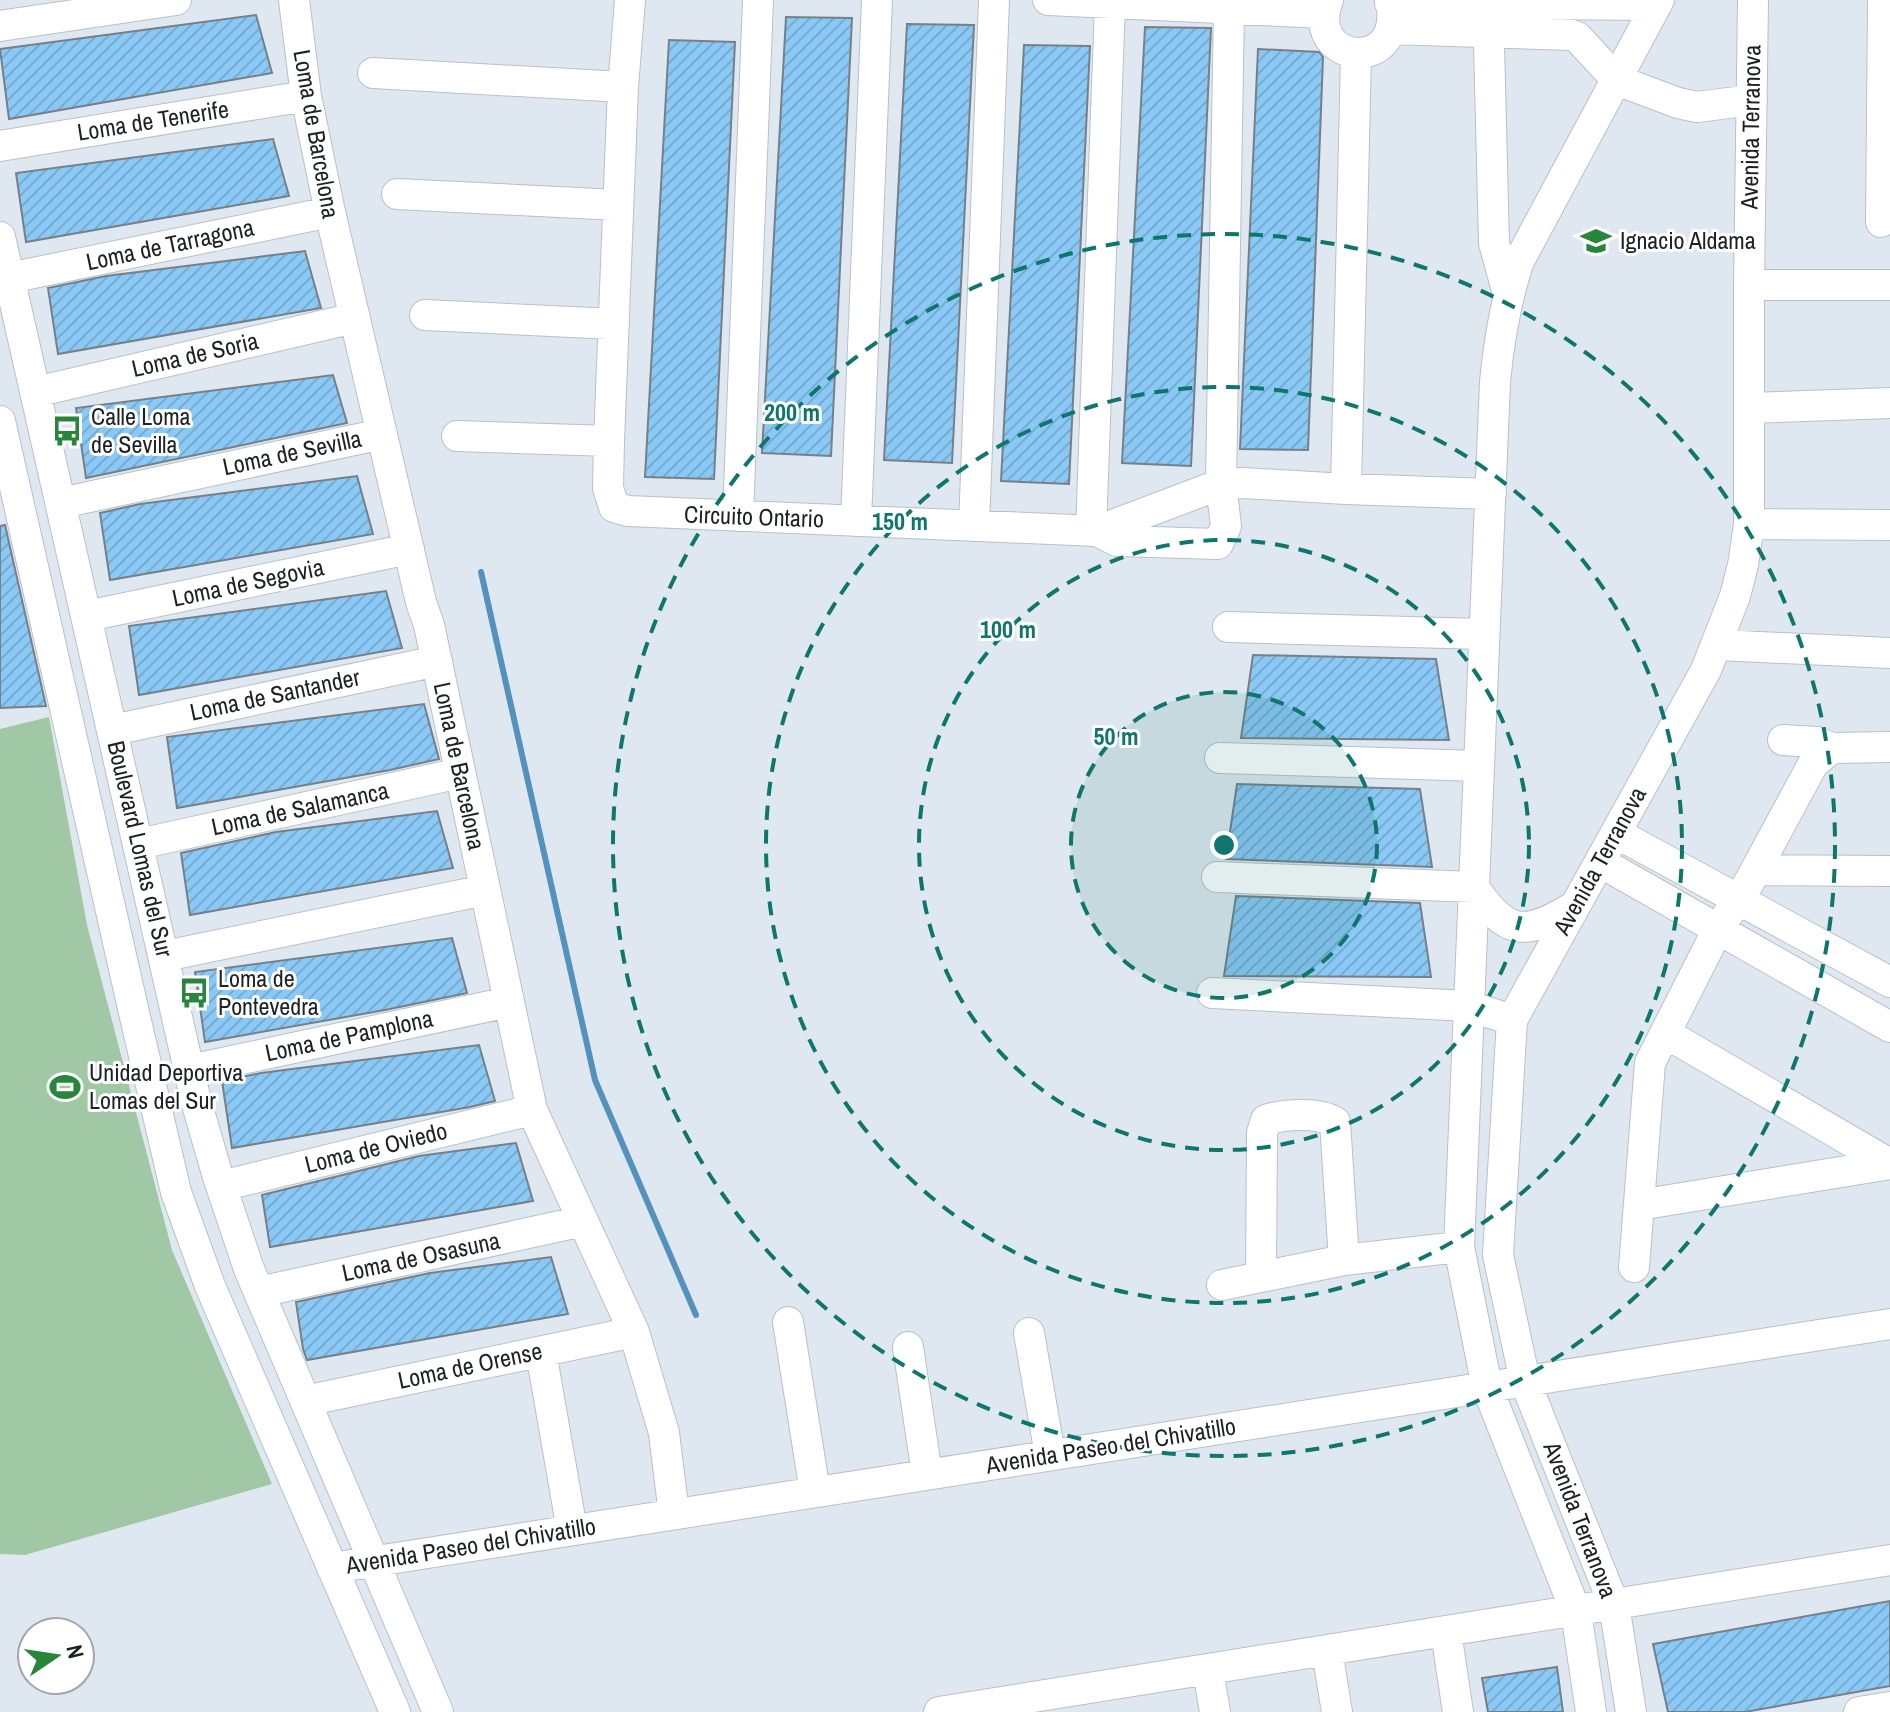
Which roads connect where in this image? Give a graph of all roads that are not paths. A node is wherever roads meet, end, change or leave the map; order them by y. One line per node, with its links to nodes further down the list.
1 (176, 0): 17 (street)
2 (294, 0): 22 (street, Loma de Barcelona)
3 (630, 0): 21 (street, Circuito Ontario)
4 (758, 0): 49 (street)
5 (877, 0): 50 (street)
6 (994, 0): 53 (street)
7 (1048, 0): 11 (street)
8 (1774, 0): 15 (street)
9 (1883, 0): 28 (street)
10 (1657, 2): 16 (street); 20 (street, Avenida Terranova)
11 (1110, 3): 13 (street); 54 (street)
12 (1326, 6): 13 (street); 18 (street)
13 (1229, 8): 45 (street)
14 (1390, 11): 16 (street); 18 (street)
15 (1753, 13): 23 (street, Avenida Terranova)
16 (1488, 18): 20 (street); 33 (street)
17 (0, 26)
18 (1356, 54): 46 (street)
19 (373, 73): 21 (street)
20 (1617, 80): 23 (street); 33 (street, Avenida Terranova)
21 (623, 87): 26 (street, Circuito Ontario)
22 (306, 96): 24 (street, Loma de Tenerife); 27 (street, Loma de Barcelona)
23 (1752, 100): 31 (street, Avenida Terranova)
24 (0, 146)
25 (397, 194): 26 (street)
26 (618, 205): 37 (street, Circuito Ontario)
27 (330, 212): 30 (street, Loma de Tarragona); 36 (street, Loma de Barcelona)
28 (1881, 222)
29 (0, 237): 30 (street, Boulevard Lomas del Sur)
30 (9, 278): 34 (street, Boulevard Lomas del Sur)
31 (1749, 285): 32 (street); 40 (street, Avenida Terranova)
32 (1890, 285)
33 (1508, 294): 47 (street, Avenida Terranova)
34 (8, 313): 38 (street, Boulevard Lomas del Sur)
35 (425, 315): 37 (street)
36 (355, 318): 38 (street, Loma de Soria); 42 (street, Loma de Barcelona)
37 (614, 324): 44 (street, Circuito Ontario)
38 (35, 392): 48 (street, Boulevard Lomas del Sur)
39 (1890, 403): 40 (street)
40 (1750, 408): 51 (street, Avenida Terranova)
41 (0, 421): 80 (street, Boulevard Lomas del Sur)
42 (382, 434): 48 (street, Loma de Sevilla); 55 (street, Loma de Barcelona)
43 (457, 436): 44 (street)
44 (609, 441): 49 (street, Circuito Ontario)
45 (1221, 484): 46 (street, Circuito Ontario); 54 (street, Circuito Ontario); 54 (street)
46 (1346, 489): 47 (street, Circuito Ontario)
47 (1491, 494): 58 (street, Avenida Terranova)
48 (61, 503): 56 (street, Boulevard Lomas del Sur)
49 (738, 516): 50 (street, Circuito Ontario)
50 (856, 521): 53 (street, Circuito Ontario)
51 (1749, 524): 52 (street); 59 (street, Avenida Terranova)
52 (1890, 525)
53 (974, 526): 54 (street, Circuito Ontario)
54 (1094, 531)
55 (409, 549): 56 (street, Loma de Segovia); 61 (street, Loma de Barcelona)
56 (87, 616): 62 (street, Boulevard Lomas del Sur)
57 (1228, 627): 58 (street)
58 (1484, 634): 67 (street, Avenida Terranova)
59 (1717, 645): 60 (street); 69 (street, Avenida Terranova)
60 (1890, 653)
61 (437, 661): 62 (street, Loma de Santander); 68 (street, Loma de Barcelona)
62 (113, 730): 70 (street, Boulevard Lomas del Sur)
63 (1783, 740): 65 (street)
64 (1890, 747): 65 (street)
65 (1832, 748): 72 (street)
66 (1220, 758): 67 (street)
67 (1479, 766): 75 (street, Avenida Terranova)
68 (460, 773): 70 (street, Loma de Salamanca); 76 (street, Loma de Barcelona)
69 (1616, 833): 71 (street, Avenida Terranova); 77 (street)
70 (139, 844): 78 (street, Boulevard Lomas del Sur)
71 (1600, 862): 79 (street, Avenida Terranova); 81 (street)
72 (1756, 870): 73 (street); 77 (street)
73 (1890, 871)
74 (1217, 877): 75 (street)
75 (1474, 887): 79 (street); 86 (street, Avenida Terranova)
76 (485, 890): 82 (street); 85 (street, Loma de Barcelona)
77 (1738, 899): 81 (street); 83 (street)
78 (152, 901): 80 (street); 82 (street, Boulevard Lomas del Sur)
79 (1575, 906): 87 (street, Avenida Terranova)
80 (111, 911): 118 (street, Boulevard Lomas del Sur)
81 (1718, 929): 88 (street); 89 (street)
82 (165, 956): 90 (street, Boulevard Lomas del Sur)
83 (1890, 982)
84 (1212, 993): 86 (street)
85 (509, 1002): 90 (street, Loma de Pamplona); 91 (street, Loma de Barcelona)
86 (1469, 1006): 87 (street); 96 (street, Avenida Terranova)
87 (1512, 1020): 108 (street, Avenida Terranova)
88 (1890, 1027)
89 (1665, 1033): 92 (street); 94 (street)
90 (190, 1070): 93 (street, Boulevard Lomas del Sur)
91 (532, 1110): 93 (street, Loma de Oviedo); 95 (street, Loma de Barcelona)
92 (1890, 1164): 94 (street)
93 (221, 1186): 101 (street, Boulevard Lomas del Sur)
94 (1639, 1205): 98 (street)
95 (583, 1221): 101 (street, Loma de Osasuna); 104 (street, Loma de Barcelona)
96 (1459, 1247): 97 (street); 109 (street, Avenida Terranova)
97 (1344, 1260): 99 (street); 99 (street)
98 (1634, 1267)
99 (1261, 1277): 100 (street)
100 (1222, 1285)
101 (259, 1292): 110 (street, Boulevard Lomas del Sur)
102 (788, 1322): 113 (street)
103 (1890, 1324): 108 (street, Avenida Paseo del Chivatillo)
104 (634, 1332): 107 (street, Loma de Orense); 114 (street, Loma de Barcelona)
105 (1029, 1333): 111 (street)
106 (908, 1347): 112 (street)
107 (541, 1352): 110 (street, Loma de Orense); 115 (street)
108 (1525, 1381): 109 (street, Avenida Paseo del Chivatillo); 119 (street, Avenida Terranova)
109 (1487, 1387): 111 (street, Avenida Paseo del Chivatillo); 120 (street, Avenida Terranova)
110 (305, 1401): 117 (street, Boulevard Lomas del Sur)
111 (1050, 1455): 112 (street, Avenida Paseo del Chivatillo)
112 (927, 1474): 113 (street, Avenida Paseo del Chivatillo)
113 (815, 1492): 114 (street, Avenida Paseo del Chivatillo)
114 (674, 1514): 115 (street, Avenida Paseo del Chivatillo)
115 (572, 1530): 117 (street, Avenida Paseo del Chivatillo)
116 (1890, 1560): 119 (street)
117 (374, 1561): 118 (street, Avenida Paseo del Chivatillo); 128 (street, Boulevard Lomas del Sur)
118 (332, 1568): 127 (street, Boulevard Lomas del Sur)
119 (1614, 1605): 120 (street); 134 (street, Avenida Terranova)
120 (1576, 1612): 121 (street); 133 (street, Avenida Terranova)
121 (1446, 1632): 122 (street); 132 (street)
122 (1327, 1651): 123 (street); 131 (street)
123 (1208, 1670): 124 (street); 130 (street)
124 (1092, 1700): 126 (street)
125 (1890, 1707): 135 (street)
126 (972, 1710): 129 (street)
127 (395, 1712)
128 (438, 1712)
129 (939, 1712)
130 (1215, 1712)
131 (1337, 1712)
132 (1458, 1712)
133 (1591, 1712)
134 (1631, 1712)
135 (1859, 1712)

